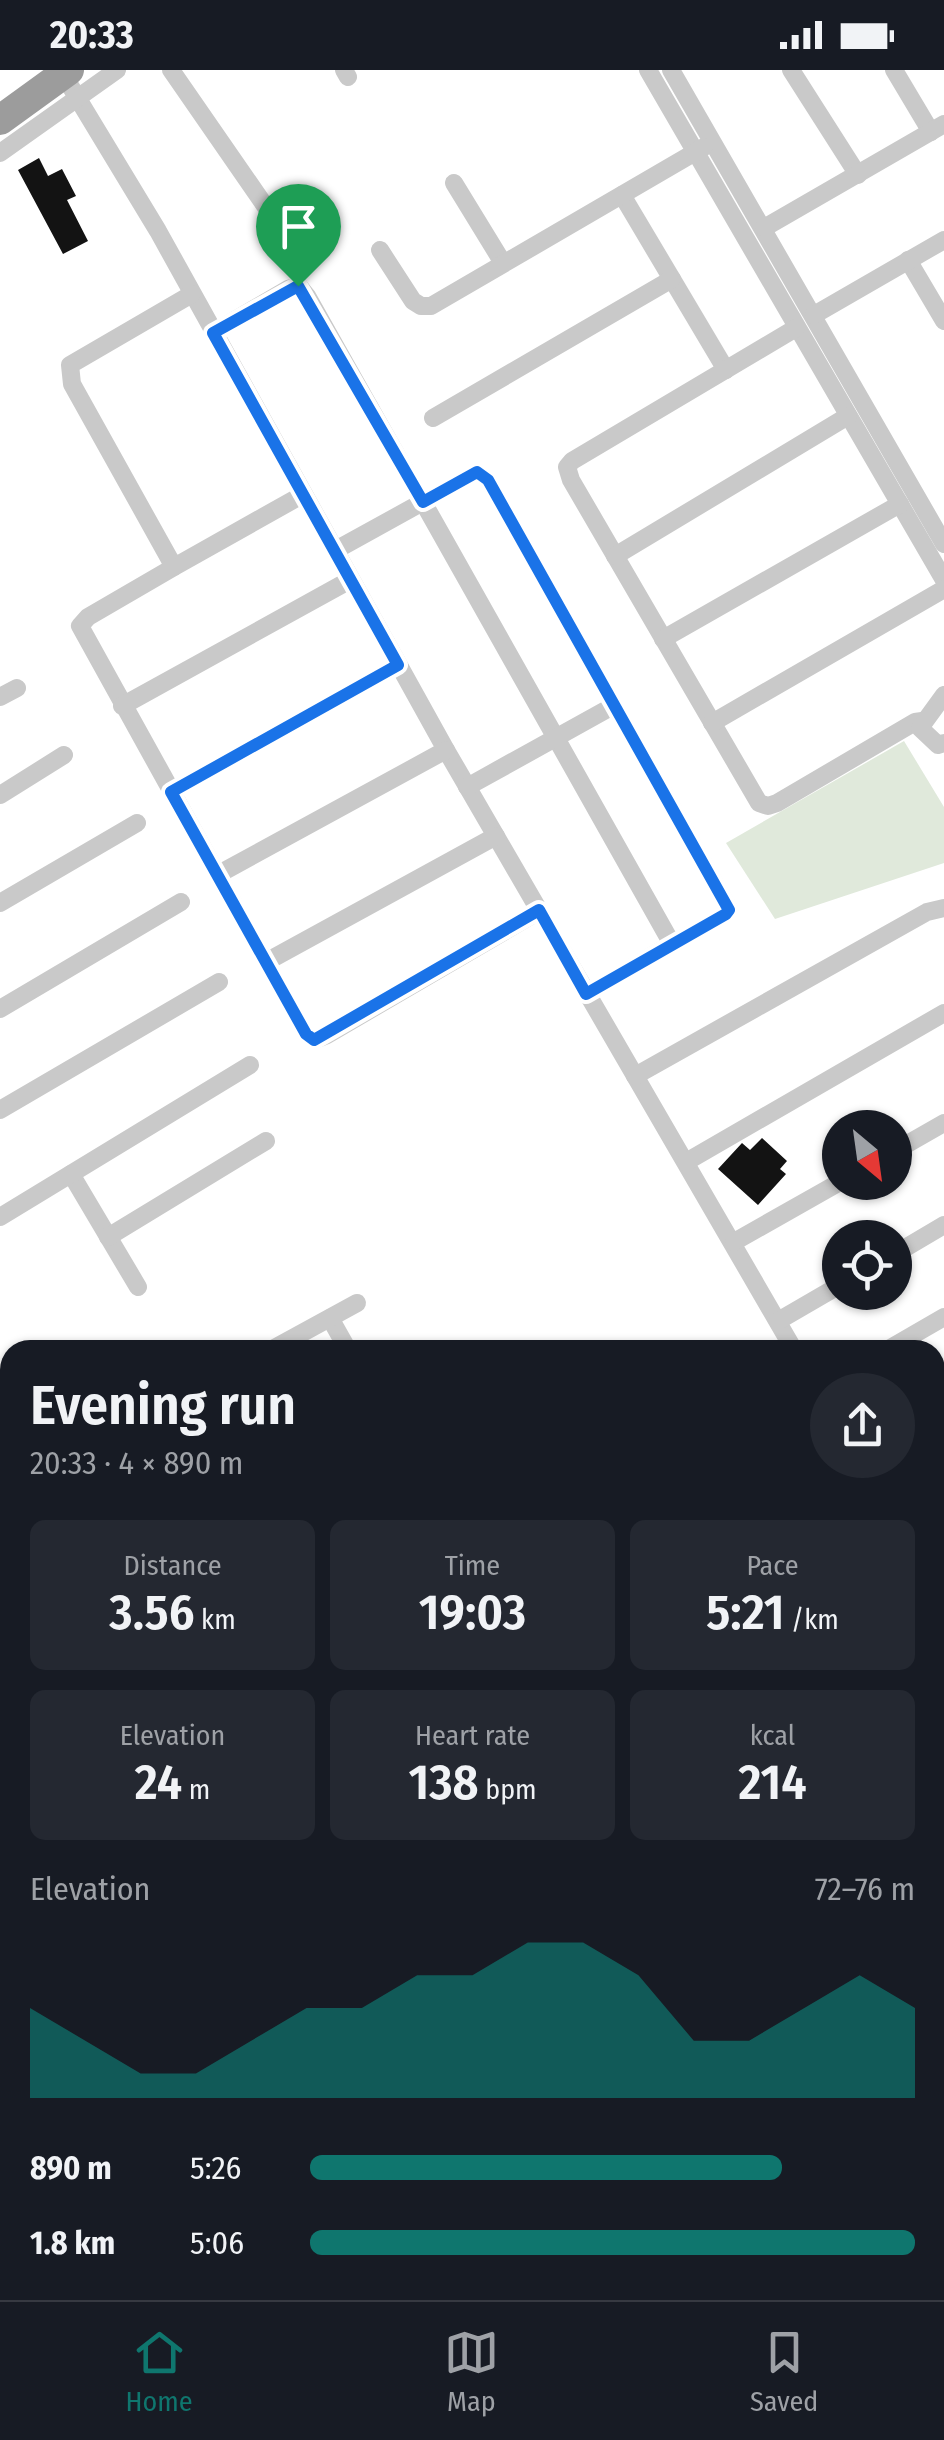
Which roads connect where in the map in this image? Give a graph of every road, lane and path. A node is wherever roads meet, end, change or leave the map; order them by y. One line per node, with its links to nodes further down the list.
1 (116, 70): 7 (street)
2 (171, 70): 16 (street)
3 (648, 70): 11 (street)
4 (670, 70): 10 (street)
5 (791, 70): 13 (street)
6 (894, 70): 9 (street)
7 (70, 80): 8 (highway); 12 (street); 23 (street)
8 (0, 120)
9 (937, 128): 13 (street)
10 (712, 142): 11 (street); 17 (street)
11 (696, 152): 15 (street); 26 (street)
12 (0, 153)
13 (858, 176): 17 (street)
14 (454, 183): 21 (street)
15 (622, 195): 21 (street); 22 (street)
16 (279, 226)
17 (764, 228): 24 (street)
18 (944, 240): 20 (street)
19 (380, 250): 21 (street)
20 (908, 260): 24 (street); 25 (street)
21 (503, 263)
22 (672, 279): 28 (street); 30 (street)
23 (192, 294): 27 (street); 37 (street)
24 (814, 317): 26 (street); 26 (street); 34 (street)
25 (944, 321)
26 (796, 328): 28 (street); 29 (street)
27 (213, 333): 31 (street); 32 (street)
28 (726, 370): 36 (street)
29 (848, 416): 33 (street); 36 (street)
30 (434, 418)
31 (302, 495): 35 (street); 37 (street)
32 (423, 502): 35 (street); 47 (street); 50 (street)
33 (900, 504): 39 (street); 41 (street)
34 (944, 544)
35 (334, 551): 38 (street)
36 (615, 556): 41 (street)
37 (174, 567): 46 (street)
38 (350, 580): 42 (street); 46 (street)
39 (944, 580)
40 (944, 589): 49 (street)
41 (663, 638): 49 (street)
42 (398, 665): 52 (street); 55 (street)
43 (17, 688): 45 (street)
44 (944, 694): 48 (street)
45 (0, 698)
46 (122, 706): 55 (street)
47 (613, 706): 50 (street); 64 (street)
48 (922, 721): 49 (street); 51 (street)
49 (712, 722)
50 (555, 739): 54 (street); 64 (street)
51 (944, 743)
52 (446, 750): 54 (street); 59 (street)
53 (64, 755): 56 (street)
54 (467, 787): 58 (street)
55 (171, 792): 59 (street)
56 (0, 794)
57 (137, 823): 60 (street)
58 (496, 836): 63 (street); 65 (street)
59 (217, 874): 65 (street)
60 (0, 902)
61 (181, 902): 68 (street)
62 (944, 908): 71 (street)
63 (539, 910): 65 (street); 67 (street)
64 (672, 944): 67 (street)
65 (266, 962)
66 (219, 982): 72 (street)
67 (586, 994): 71 (street)
68 (0, 1009)
69 (944, 1013): 76 (street)
70 (250, 1065): 77 (street)
71 (635, 1076): 76 (street)
72 (0, 1110)
73 (944, 1123): 75 (street)
74 (266, 1141): 81 (street)
75 (912, 1141)
76 (686, 1162): 82 (street)
77 (71, 1174): 79 (street); 81 (street)
78 (822, 1192): 82 (street)
79 (0, 1217)
80 (944, 1225): 83 (street)
81 (108, 1236): 84 (street)
82 (734, 1242): 89 (street)
83 (912, 1244)
84 (138, 1288)
85 (822, 1295): 89 (street)
86 (357, 1303): 88 (street)
87 (944, 1317): 93 (street)
88 (330, 1318): 90 (street); 91 (street)
89 (778, 1321): 92 (street)
90 (290, 1340)
91 (342, 1340)
92 (788, 1340)
93 (904, 1340)

